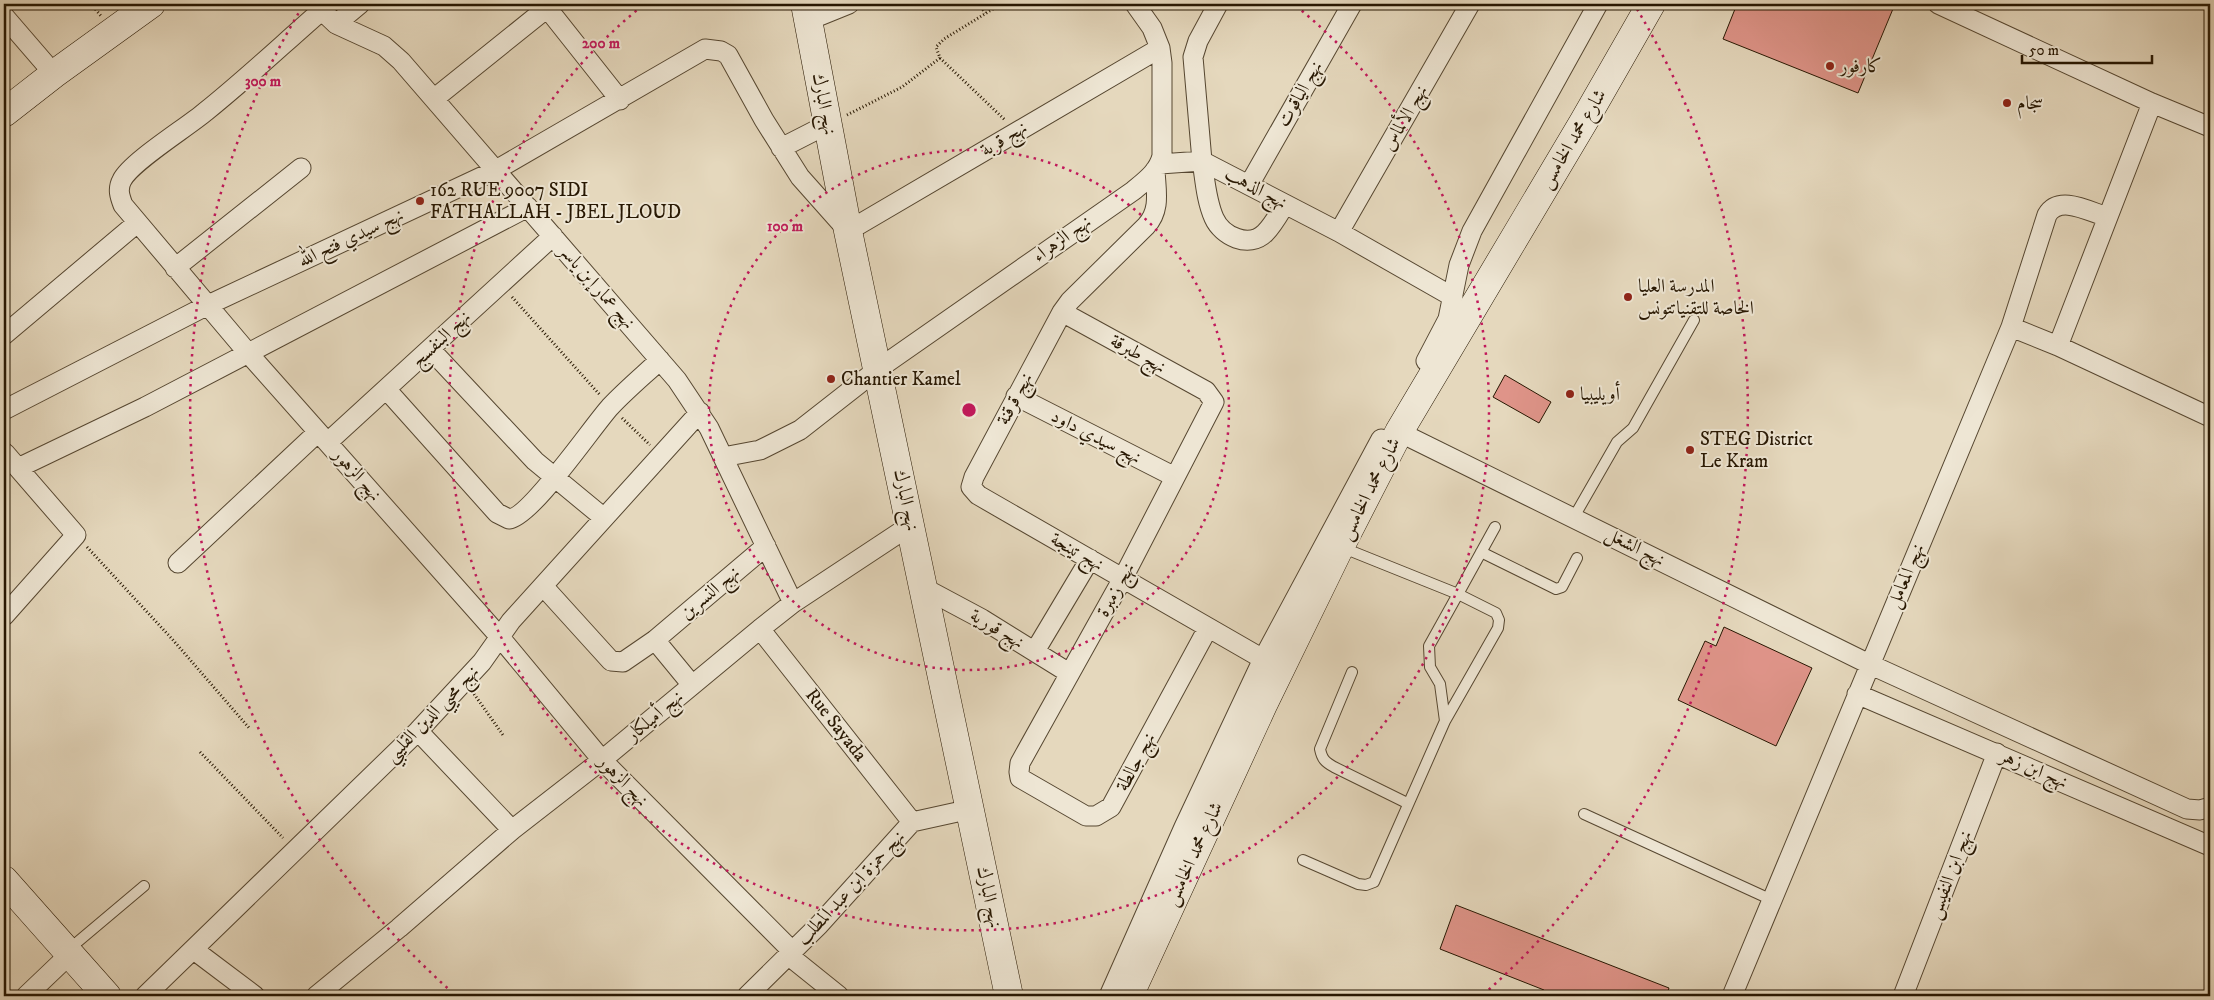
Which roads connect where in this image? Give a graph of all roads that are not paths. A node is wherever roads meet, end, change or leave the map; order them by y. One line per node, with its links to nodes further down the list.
1 (151, 4): 18 (street)
2 (360, 4): 15 (street)
3 (849, 4): 13 (street)
4 (1135, 4): 16 (street)
5 (1218, 4): 17 (street, نهج الذهب)
6 (1352, 4): 30 (street, نهج الياقوت)
7 (1470, 4): 36 (street, نهج الألماس)
8 (1598, 4): 39 (street)
9 (1651, 4): 56 (street, شارع محمد الخامس)
10 (1938, 4): 21 (street)
11 (546, 6): 19 (street); 20 (street)
12 (318, 7): 15 (street, نهج عمار إبن ياسر); 34 (street, نهج الزهور)
13 (806, 12): 23 (street, نهج البارك)
14 (4, 16): 18 (street)
15 (336, 24): 19 (street, نهج عمار إبن ياسر)
16 (1161, 55): 17 (street, نهج قربة); 27 (street); 35 (street, نهج قربة)
17 (1193, 57): 26 (street, نهج الذهب)
18 (54, 74): 22 (street)
19 (435, 98): 29 (street, نهج عمار إبن ياسر)
20 (620, 100): 25 (street, نهج سيدي فتح الله); 29 (street, نهج سيدي فتح الله)
21 (2152, 103): 24 (street); 33 (street)
22 (4, 113)
23 (828, 124): 25 (street); 35 (street, نهج البارك)
24 (2210, 127)
25 (781, 148): 35 (street, نهج سيدي فتح الله)
26 (1202, 161): 27 (street); 30 (street, نهج الذهب); 31 (street)
27 (1157, 167): 41 (street, نهج قرقنة); 49 (street, نهج الزهراء)
28 (301, 168): 38 (street)
29 (496, 170): 32 (street, نهج عمار إبن ياسر); 40 (street, نهج سيدي فتح الله)
30 (1249, 185): 31 (street, نهج الذهب)
31 (1285, 204): 36 (street, نهج الذهب)
32 (528, 207): 37 (street, نهج عمار إبن ياسر); 47 (street)
33 (2107, 218): 43 (street, نهج المعامل); 45 (street)
34 (138, 223): 38 (street, نهج الزهور); 44 (street)
35 (848, 232): 49 (street, نهج البارك)
36 (1339, 232): 39 (street, نهج الذهب)
37 (554, 236): 46 (street, نهج البنفسج); 48 (street, نهج عمار إبن ياسر)
38 (175, 268): 40 (street, نهج الزهور)
39 (1453, 297): 85 (street)
40 (208, 306): 47 (street, نهج الزهور); 53 (street, نهج سيدي فتح الله)
41 (1062, 312): 51 (street, نهج قرقنة); 52 (street, نهج طبرقة)
42 (1694, 320): 64 (lane)
43 (2011, 327): 45 (street); 86 (street, نهج المعامل)
44 (4, 335)
45 (2058, 346): 55 (street)
46 (430, 349): 50 (street, نهج البنفسج); 61 (street)
47 (248, 353): 57 (street, نهج الزهور); 60 (street)
48 (660, 360): 54 (street, نهج عمار إبن ياسر); 61 (street)
49 (878, 369): 59 (street, نهج الزهراء); 66 (street, نهج البارك)
50 (386, 389): 57 (street, نهج البنفسج); 61 (street)
51 (1016, 396): 62 (street, نهج سيدي داود); 63 (street, نهج قرقنة)
52 (1212, 398): 62 (street, نهج زمبرة)
53 (4, 410)
54 (700, 412): 59 (street, نهج عمار إبن ياسر); 65 (street, نهج محيي الدين القليبي)
55 (2210, 417)
56 (1399, 432): 64 (street, نهج الشغل); 69 (street, شارع محمد الخامس)
57 (323, 437): 73 (street, نهج البنفسج); 82 (street, نهج الزهور)
58 (4, 452): 60 (street)
59 (723, 458): 68 (street, نهج عمار إبن ياسر)
60 (18, 468): 79 (street)
61 (554, 478): 65 (street)
62 (1176, 478): 74 (street, نهج زمبرة)
63 (971, 487): 72 (street, نهج تينجة)
64 (1574, 517): 86 (street, نهج الشغل)
65 (604, 518): 75 (street, نهج محيي الدين القليبي)
66 (911, 525): 76 (street, نهج البارك); 78 (street, نهج أميلكار)
67 (1494, 526): 70 (lane)
68 (766, 546): 78 (street, نهج عمار إبن ياسر); 83 (street, نهج النسرين)
69 (1340, 546): 77 (lane); 119 (street, شارع محمد الخامس)
70 (1481, 552): 71 (lane); 77 (lane)
71 (1577, 558)
72 (1090, 559): 74 (street, نهج تينجة); 84 (street)
73 (178, 563)
74 (1123, 578): 81 (street, نهج تينجة); 88 (street, نهج زمبرة)
75 (543, 586): 82 (street, نهج محيي الدين القليبي); 83 (street, نهج النسرين)
76 (924, 588): 84 (street, نهج قورية); 98 (street, نهج البارك)
77 (1458, 594): 91 (lane); 91 (lane)
78 (793, 603): 80 (street, نهج أميلكار)
79 (4, 616)
80 (760, 628): 89 (street, نهج أميلكار); 100 (street, Rue Sayada)
81 (1208, 628): 85 (street, نهج تينجة); 95 (street, نهج جالطة)
82 (499, 636): 92 (street, نهج محيي الدين القليبي); 94 (street, نهج الزهور)
83 (655, 640): 89 (street)
84 (1035, 651): 88 (street, نهج قورية)
85 (1263, 659): 118 (street)
86 (1869, 664): 90 (street, نهج المعامل); 97 (street, نهج الشغل)
87 (1352, 672): 96 (lane)
88 (1069, 673): 95 (street, نهج زمبرة)
89 (692, 685): 94 (street, نهج أميلكار)
90 (1857, 694): 93 (street, نهج ابن زهر); 106 (street, نهج المعامل)
91 (1445, 721): 96 (lane)
92 (418, 731): 101 (street); 107 (street, نهج محيي الدين القليبي)
93 (1997, 753): 102 (street, نهج ابن زهر); 121 (street, نهج ابن النفيس)
94 (602, 760): 101 (street, نهج أميلكار); 109 (street, نهج الزهور)
95 (1023, 780)
96 (1408, 803): 103 (lane)
97 (2210, 807)
98 (971, 809): 100 (street, نهج حمزة ابن عبد المطلب); 117 (street, نهج البارك)
99 (1584, 814): 106 (lane)
100 (912, 822): 109 (street, نهج حمزة ابن عبد المطلب)
101 (512, 830): 114 (street, نهج أميلكار)
102 (2210, 846)
103 (1304, 860)
104 (4, 880): 108 (street)
105 (144, 886): 108 (lane)
106 (1772, 900): 120 (street, نهج المعامل)
107 (194, 950): 112 (street, نهج محيي الدين القليبي); 113 (street)
108 (68, 953): 110 (street); 111 (street)
109 (790, 953): 115 (street, نهج حمزة ابن عبد المطلب); 116 (street, نهج الزهور)
110 (26, 996)
111 (107, 996)
112 (145, 996)
113 (255, 996)
114 (316, 996)
115 (747, 996)
116 (839, 996)
117 (1009, 996)
118 (1109, 996)
119 (1129, 996)
120 (1732, 996)
121 (1902, 996)

